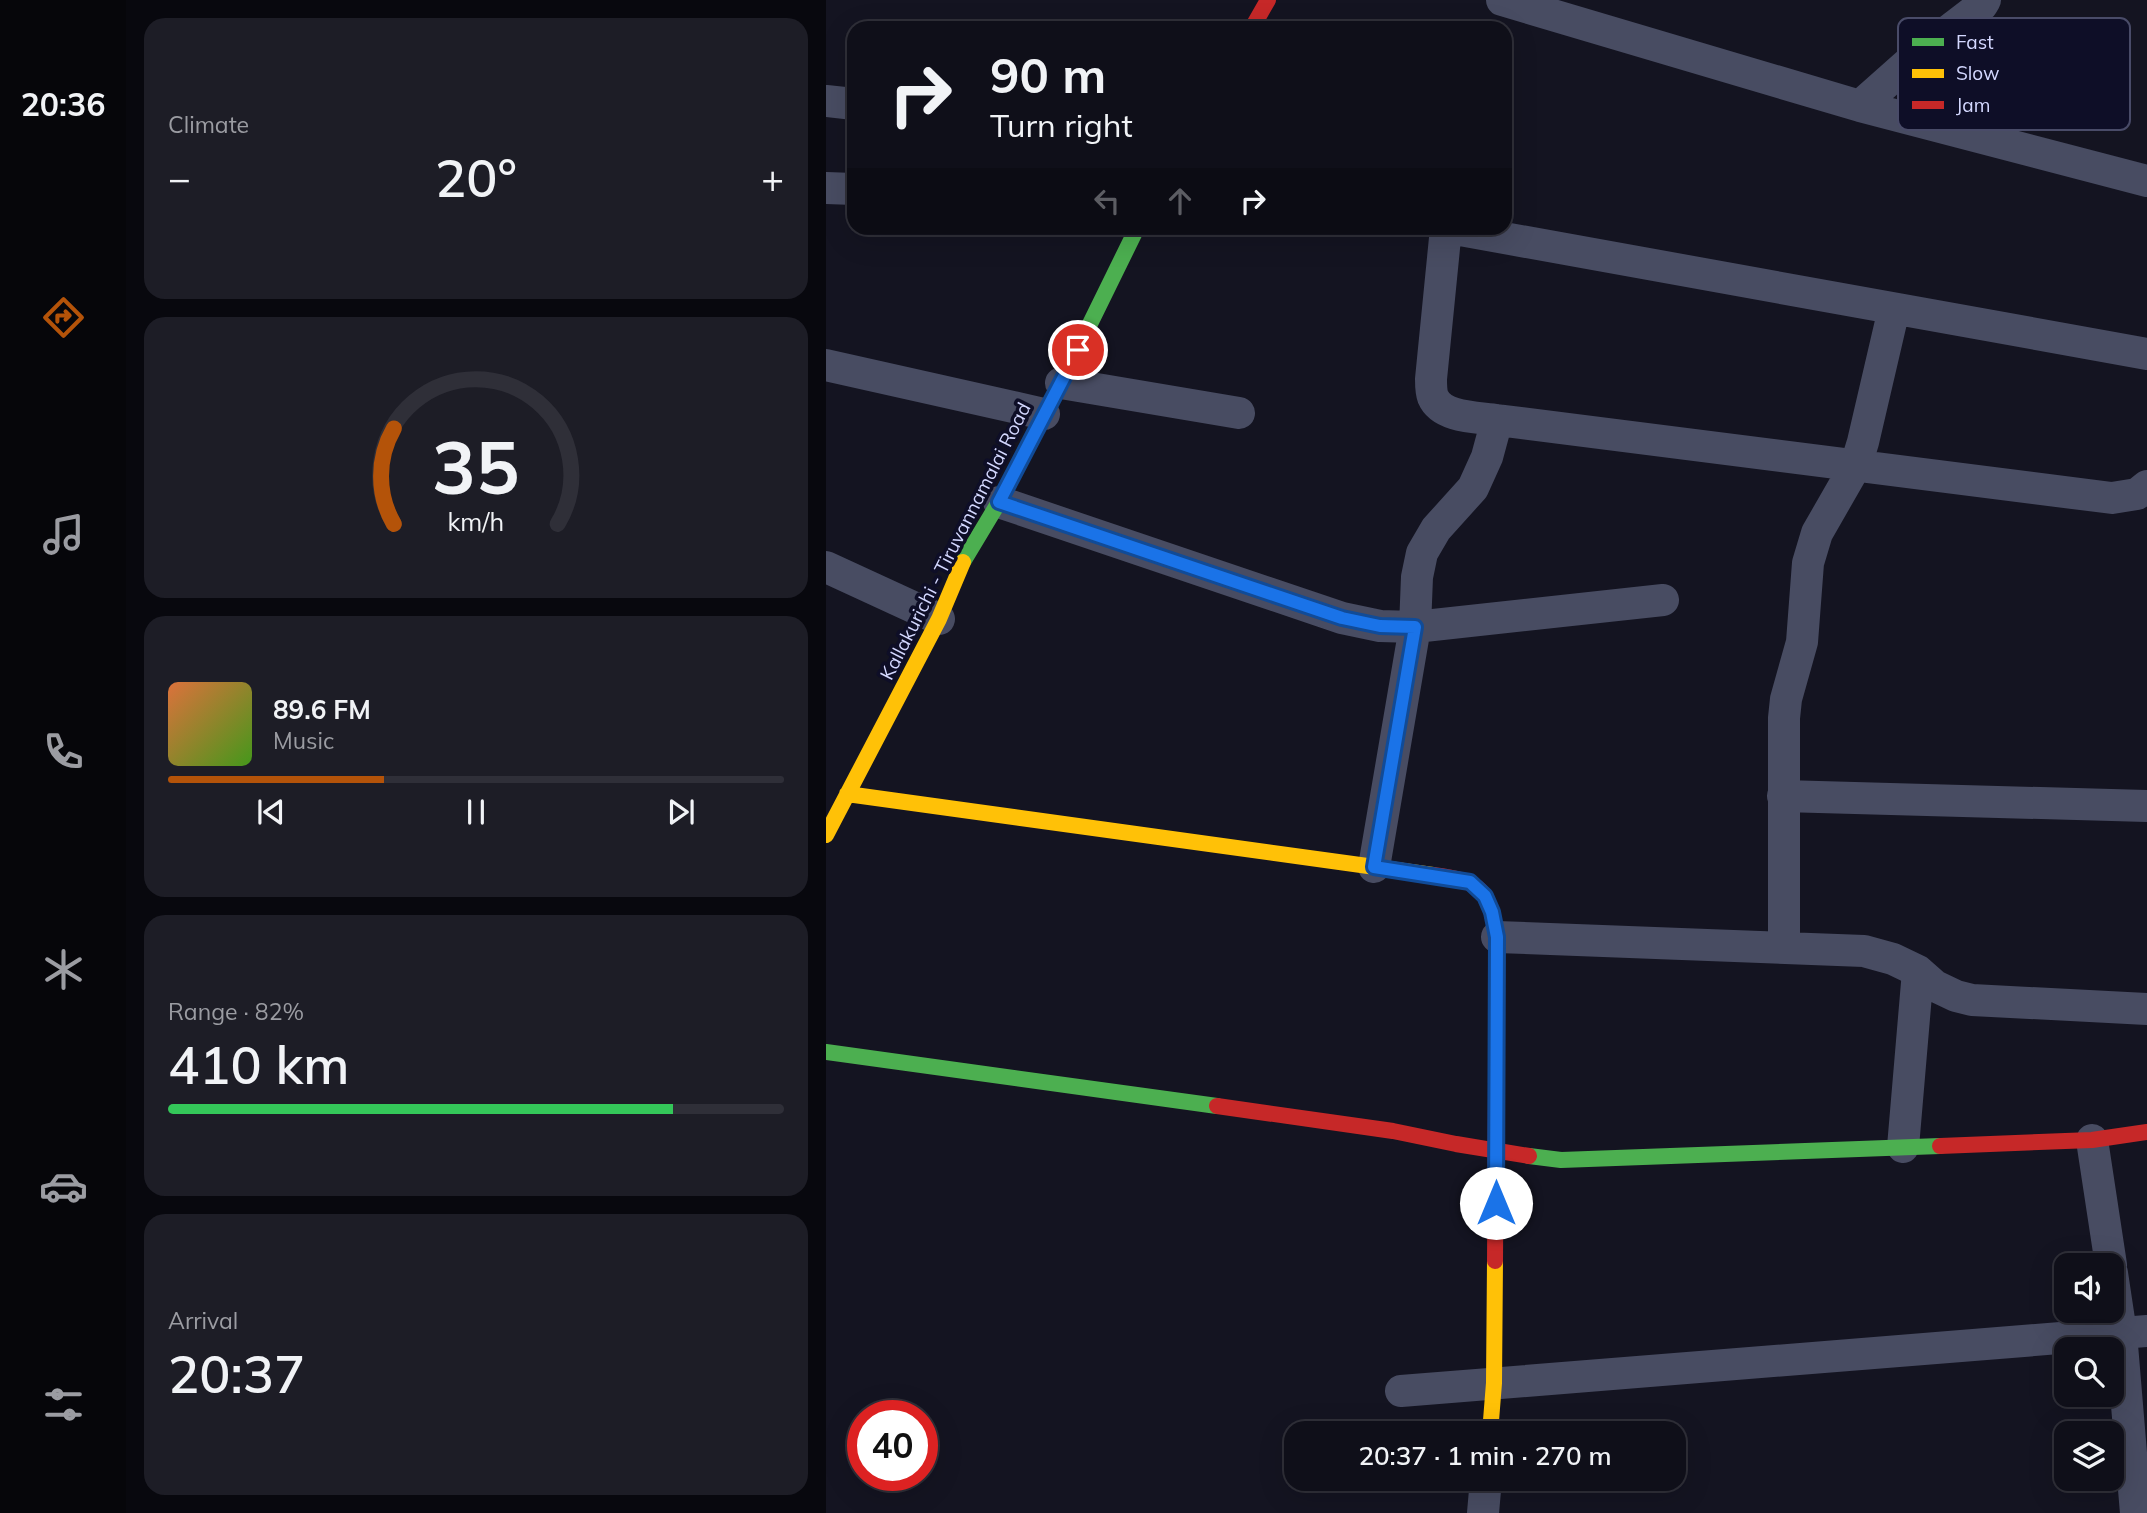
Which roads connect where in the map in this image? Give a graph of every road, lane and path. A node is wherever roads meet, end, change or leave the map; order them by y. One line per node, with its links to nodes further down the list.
1 (1268, 0): 6 (main road)
2 (1502, 0): 4 (street)
3 (1985, 0): 5 (street)
4 (1587, 11): 10 (street)
5 (1965, 18)
6 (1256, 21)
7 (1898, 72): 10 (street)
8 (826, 101): 9 (street)
9 (847, 103)
10 (1860, 106): 11 (street)
11 (1898, 116)
12 (1952, 130): 13 (street)
13 (2147, 181)
14 (826, 188): 15 (street)
15 (847, 189)
16 (1127, 235): 22 (main road, Kallakurichi - Tiruvannamalai Road)
17 (1446, 235): 25 (street)
18 (1486, 235): 19 (street)
19 (1894, 309): 20 (street); 26 (street)
20 (2147, 354)
21 (826, 365): 24 (street)
22 (1061, 383): 23 (street); 24 (main road, Kallakurichi - Tiruvannamalai Road)
23 (1239, 413)
24 (1044, 414): 28 (main road, Kallakurichi - Tiruvannamalai Road)
25 (1497, 420): 26 (street); 32 (street)
26 (1856, 465): 27 (street); 34 (street)
27 (2147, 486)
28 (999, 502): 31 (main road, Kallakurichi - Tiruvannamalai Road); 32 (street)
29 (826, 566): 31 (street)
30 (1663, 600): 32 (street)
31 (939, 619): 33 (main road, Kallakurichi - Tiruvannamalai Road)
32 (1415, 627): 37 (street)
33 (847, 794): 36 (main road, Kallakurichi - Tiruvannamalai Road); 37 (main road)
34 (1783, 796): 35 (street); 39 (street)
35 (2147, 806)
36 (826, 835)
37 (1374, 867): 38 (main road)
38 (1497, 937): 39 (street); 46 (main road)
39 (1784, 948): 40 (street)
40 (1918, 971): 41 (street); 45 (street)
41 (2147, 1009)
42 (826, 1052): 46 (main road)
43 (2147, 1132): 44 (main road)
44 (2092, 1140): 45 (main road); 47 (street)
45 (1903, 1147): 46 (main road)
46 (1496, 1152): 50 (main road)
47 (2109, 1253)
48 (2124, 1305): 49 (street)
49 (2134, 1332): 50 (street); 55 (street)
50 (1494, 1383): 51 (street); 52 (main road)
51 (1401, 1391)
52 (1491, 1421)
53 (1485, 1491): 54 (street)
54 (1483, 1513)
55 (2136, 1513)

